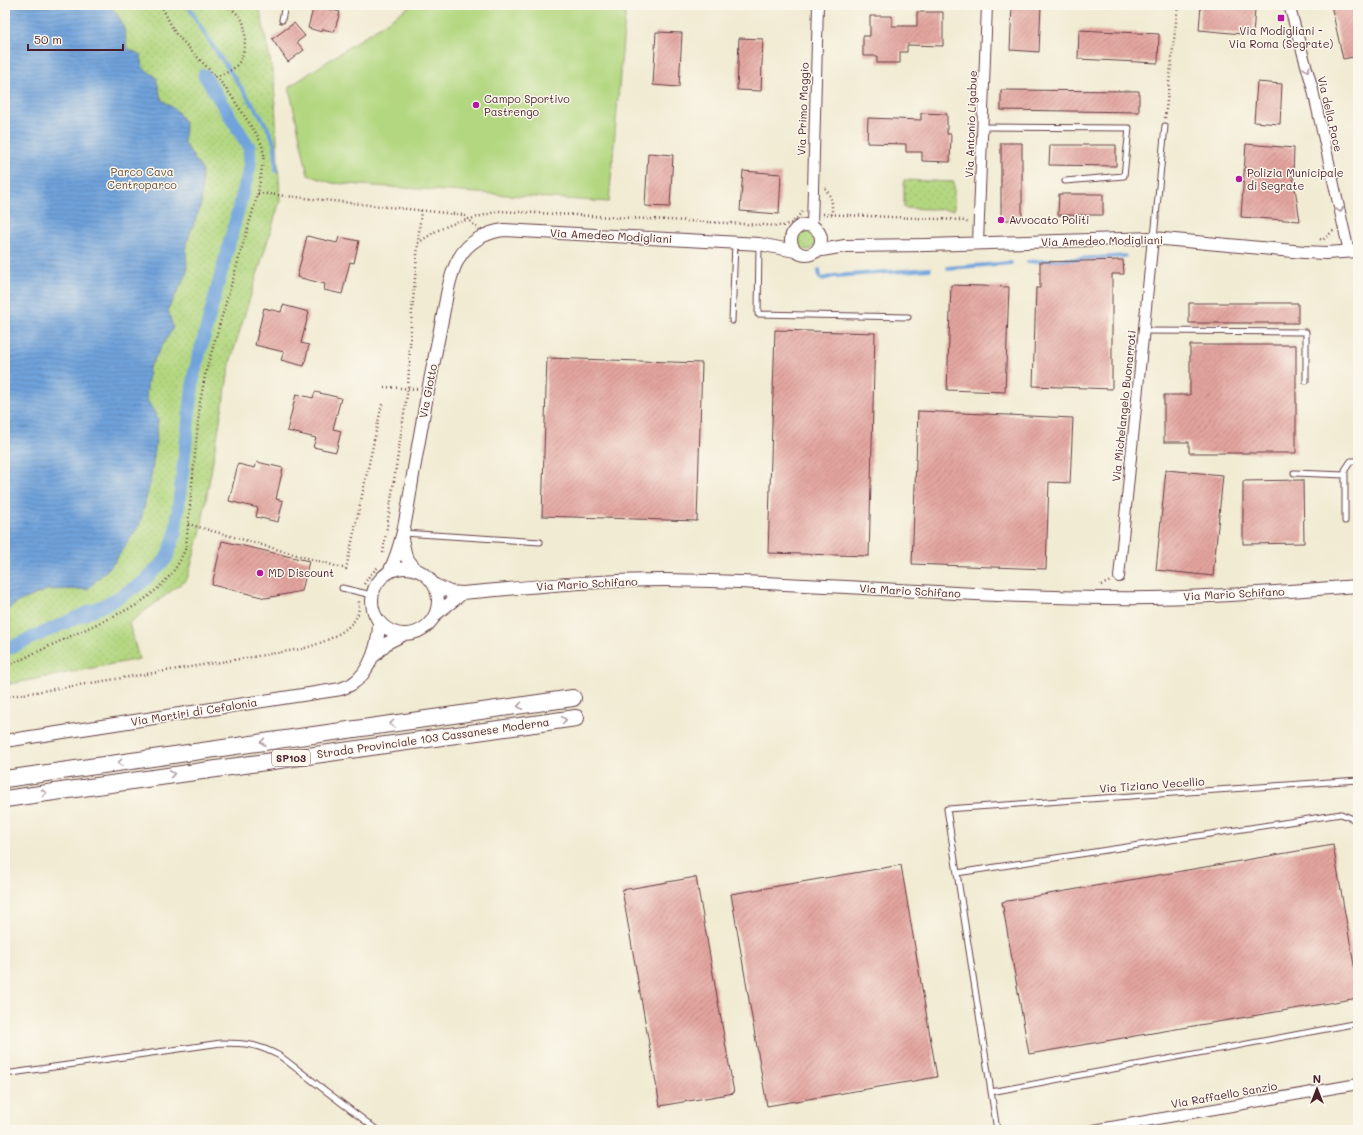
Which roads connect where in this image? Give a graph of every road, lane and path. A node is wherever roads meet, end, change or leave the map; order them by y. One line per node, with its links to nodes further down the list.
1 (161, 5): 9 (path)
2 (227, 5): 9 (path)
3 (285, 5): 8 (lane)
4 (818, 5): 15 (street, Via Primo Maggio)
5 (987, 5): 11 (street, Via Antonio Ligabue)
6 (1178, 5): 10 (path)
7 (1289, 5): 19 (street, Via della Pace, one-way to 19)
8 (282, 20)
9 (216, 77): 13 (path)
10 (1164, 126): 23 (lane)
11 (983, 127): 12 (lane); 18 (street, Via Antonio Ligabue)
12 (1066, 181)
13 (258, 192): 14 (path); 46 (path)
14 (421, 210): 16 (path); 26 (path)
15 (812, 213): 16 (path); 17 (street); 18 (path)
16 (469, 218): 21 (path); 26 (path)
17 (807, 226): 20 (street); 22 (street)
18 (979, 227): 27 (street, Via Antonio Ligabue)
19 (1344, 228): 24 (path); 33 (street, Via della Pace)
20 (792, 234): 28 (street, Via Amedeo Modigliani); 31 (street)
21 (484, 235): 25 (street, Via Amedeo Modigliani); 30 (street, Via Amedeo Modigliani)
22 (820, 236): 29 (street, Via Amedeo Modigliani); 32 (street)
23 (1154, 238): 27 (street, Via Amedeo Modigliani); 33 (street, Via Amedeo Modigliani); 36 (street, Via Michelangelo Buonarroti)
24 (1315, 239)
25 (735, 242): 28 (street, Via Amedeo Modigliani); 35 (lane)
26 (418, 243): 39 (path)
27 (978, 243): 29 (street, Via Amedeo Modigliani)
28 (759, 244): 31 (street, Via Amedeo Modigliani); 34 (lane)
29 (845, 246): 32 (street, Via Amedeo Modigliani)
30 (467, 248): 40 (street, Via Giotto)
31 (795, 251): 32 (street)
32 (816, 251)
33 (1354, 251)
34 (908, 317)
35 (732, 321)
36 (1144, 331): 37 (lane); 52 (street, Via Michelangelo Buonarroti)
37 (1306, 381)
38 (384, 387): 39 (path)
39 (408, 388): 40 (path); 49 (path)
40 (428, 389): 47 (street, Via Giotto)
41 (382, 404): 46 (path)
42 (1358, 461): 44 (lane)
43 (1294, 473): 44 (lane)
44 (1345, 475): 45 (lane)
45 (1345, 521)
46 (188, 524): 63 (path)
47 (402, 535): 48 (lane); 50 (street, Via Giotto); 51 (street, Via Giotto)
48 (540, 542)
49 (382, 556)
50 (385, 568): 51 (street); 56 (path); 58 (street)
51 (416, 570): 53 (street)
52 (1119, 577)
53 (433, 584): 57 (street, Via Mario Schifano); 59 (street)
54 (1358, 586): 57 (street, Via Mario Schifano)
55 (342, 588): 56 (lane)
56 (359, 592): 58 (lane); 64 (path)
57 (463, 593): 59 (street)
58 (372, 595): 60 (street)
59 (436, 614): 61 (street)
60 (379, 622): 61 (street); 62 (street, Via Martiri di Cefalonia)
61 (403, 635): 62 (street, Via Martiri di Cefalonia)
62 (370, 660): 67 (street, Via Martiri di Cefalonia)
63 (5, 667)
64 (5, 696)
65 (573, 698): 68 (highway, Strada Provinciale 103 Cassanese Moderna / SP103, one-way to 68)
66 (576, 718): 70 (highway, Strada Provinciale 103 Cassanese Moderna / SP103, one-way to 66)
67 (5, 741)
68 (5, 779)
69 (1358, 780): 72 (lane, Via Tiziano Vecellio)
70 (5, 799)
71 (1358, 821): 72 (lane)
72 (957, 873): 76 (lane)
73 (1358, 1023): 76 (lane)
74 (5, 1074): 77 (lane)
75 (1358, 1084): 79 (street, Via Raffaello Sanzio)
76 (991, 1092): 78 (lane)
77 (377, 1130)
78 (997, 1130)
79 (1094, 1130)

